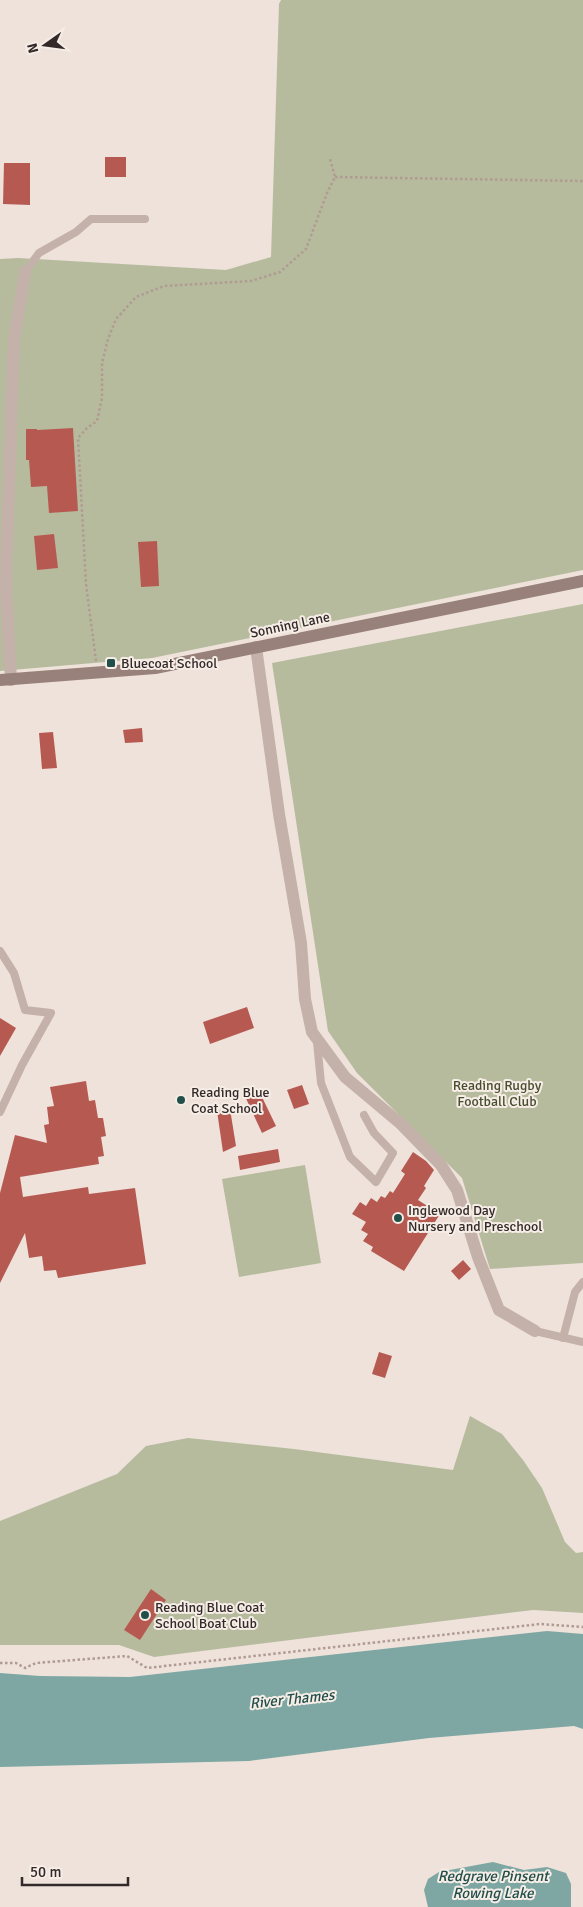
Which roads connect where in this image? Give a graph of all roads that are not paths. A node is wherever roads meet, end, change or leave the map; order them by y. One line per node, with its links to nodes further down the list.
1 (145, 219): 2 (lane)
2 (25, 272): 5 (street)
3 (583, 581): 4 (main road, Sonning Lane)
4 (256, 648): 5 (main road, Sonning Lane); 7 (street)
5 (5, 680)
6 (0, 951): 8 (lane)
7 (317, 1038): 9 (lane); 11 (street)
8 (0, 1112)
9 (364, 1115)
10 (583, 1282): 12 (lane)
11 (535, 1331): 12 (lane)
12 (563, 1338): 13 (lane)
13 (583, 1342)

